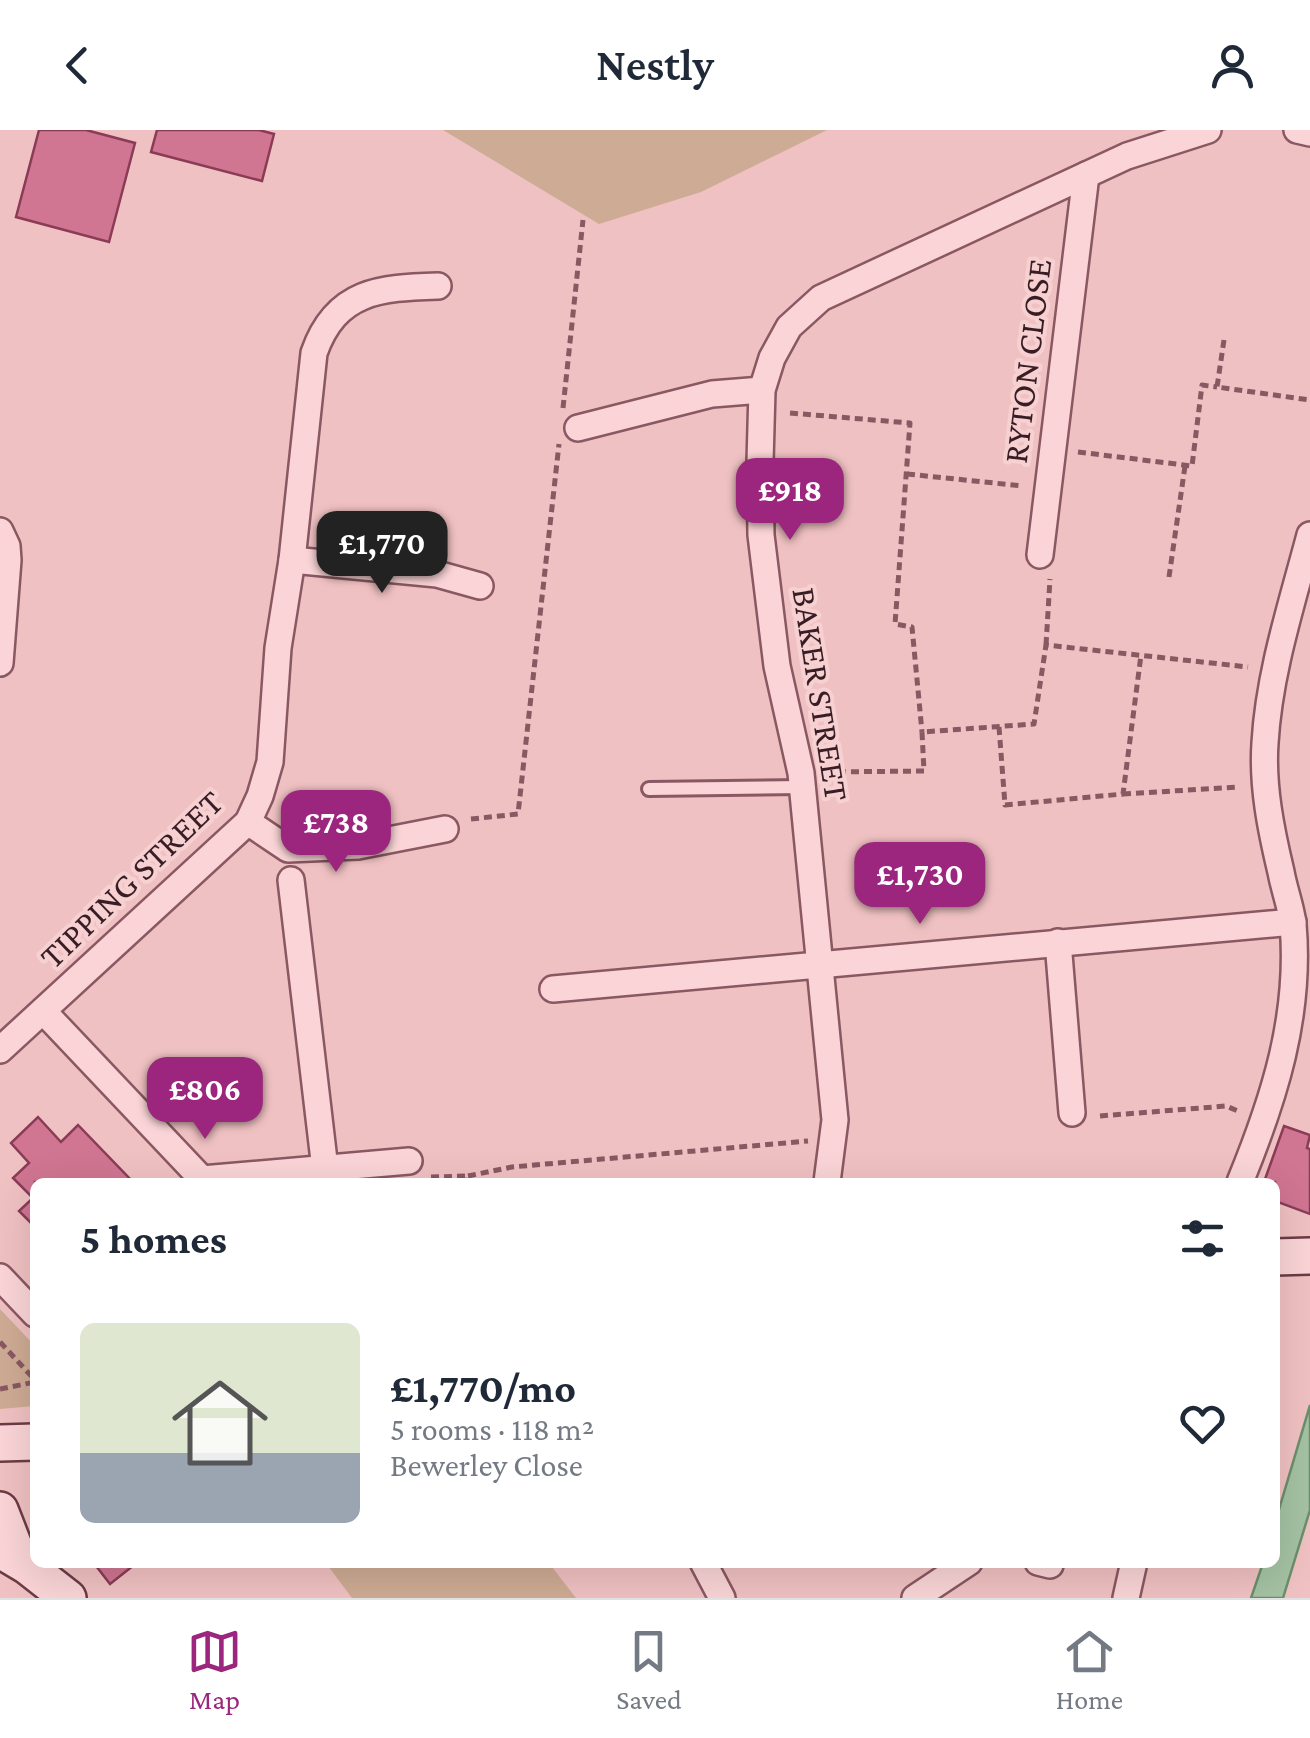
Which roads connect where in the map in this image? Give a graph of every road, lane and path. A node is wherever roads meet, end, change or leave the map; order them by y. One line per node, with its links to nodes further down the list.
1 (1208, 130): 4 (street, BAKER STREET)
2 (1296, 130): 3 (street)
3 (1310, 133)
4 (1086, 175): 9 (street, BAKER STREET); 12 (street, RYTON CLOSE)
5 (583, 220): 33 (path)
6 (438, 286): 19 (street, TIPPING STREET)
7 (1224, 340): 8 (path)
8 (1218, 387): 10 (path); 13 (path)
9 (762, 400): 11 (street); 14 (path); 28 (street, BAKER STREET)
10 (1310, 400)
11 (578, 428)
12 (1052, 448): 13 (path); 15 (street, RYTON CLOSE)
13 (1185, 466): 20 (path)
14 (906, 474): 15 (path); 27 (path)
15 (1047, 489): 18 (street, RYTON CLOSE)
16 (0, 531): 24 (street)
17 (1310, 535): 25 (street)
18 (1040, 555): 22 (path)
19 (292, 560): 21 (street); 32 (street, TIPPING STREET)
20 (1169, 577)
21 (480, 586)
22 (1046, 645): 23 (path); 26 (path)
23 (1140, 655): 25 (path); 31 (path)
24 (0, 664)
25 (1276, 670): 29 (street)
26 (999, 726): 27 (path); 31 (path)
27 (922, 732): 28 (path)
28 (801, 780): 30 (lane); 37 (street, BAKER STREET)
29 (1265, 786): 31 (path); 35 (street)
30 (649, 789)
31 (1122, 794)
32 (248, 822): 33 (street); 40 (street, TIPPING STREET)
33 (445, 829)
34 (291, 880): 46 (street)
35 (1293, 922): 36 (street); 38 (street)
36 (1058, 942): 37 (street); 42 (street)
37 (820, 964): 39 (street); 44 (street, BAKER STREET)
38 (1302, 964): 43 (street)
39 (552, 989)
40 (43, 1011): 41 (street, TIPPING STREET); 47 (street)
41 (0, 1050)
42 (1072, 1112): 43 (path)
43 (1264, 1123): 52 (street)
44 (833, 1139): 50 (path); 51 (street, BAKER STREET)
45 (409, 1162): 46 (street); 49 (path)
46 (324, 1169): 48 (street)
47 (201, 1178)
48 (214, 1178)
49 (431, 1178)
50 (471, 1178)
51 (828, 1178)
52 (1242, 1178)
53 (1310, 1256): 54 (main road)
54 (1280, 1257)
55 (0, 1277): 56 (street)
56 (30, 1309)
57 (0, 1342): 58 (path)
58 (30, 1375)
59 (30, 1382): 60 (path)
60 (0, 1389)
61 (30, 1442): 62 (main road)
62 (0, 1443)
63 (0, 1510): 64 (main road)
64 (14, 1558): 68 (main road)
65 (705, 1568): 69 (street)
66 (961, 1568): 70 (street)
67 (1133, 1568): 71 (street)
68 (68, 1598)
69 (722, 1598)
70 (915, 1598)
71 (1126, 1598)

